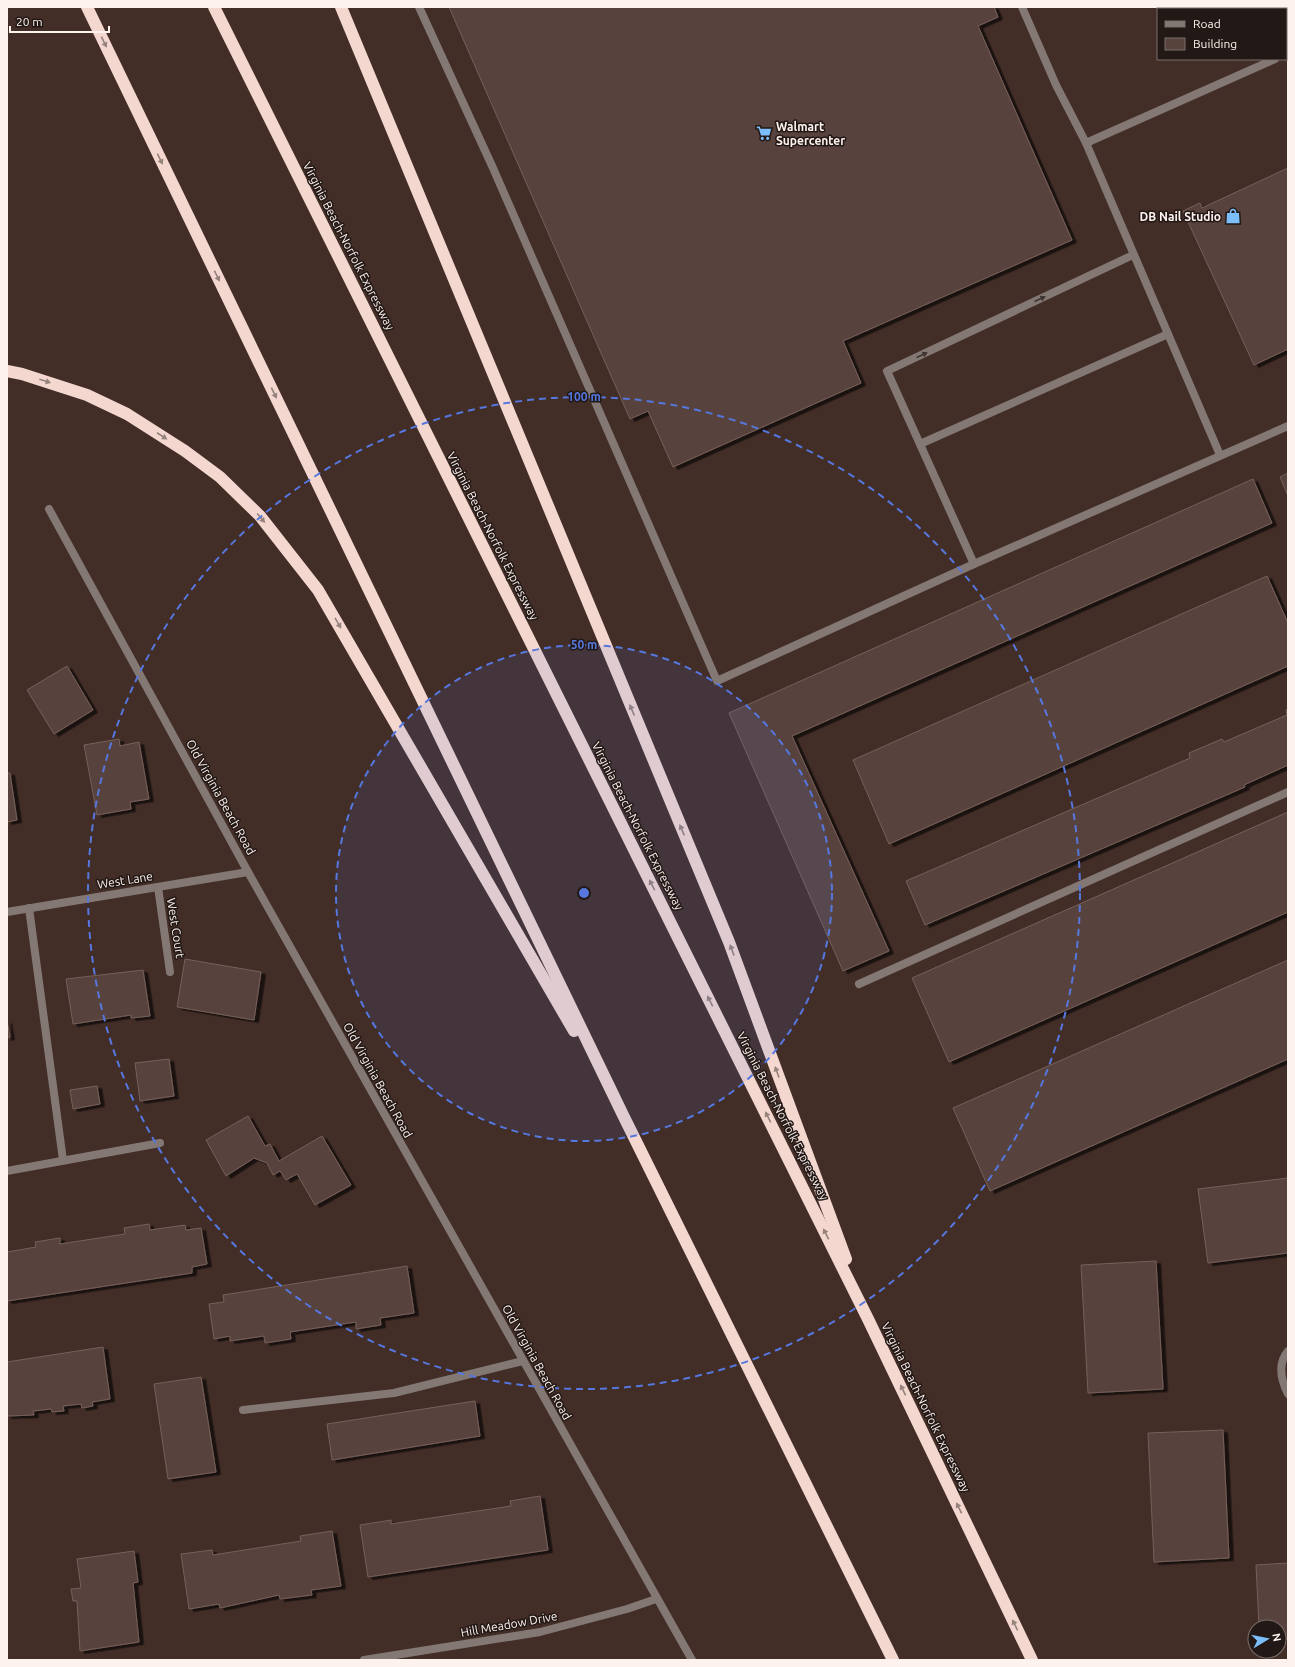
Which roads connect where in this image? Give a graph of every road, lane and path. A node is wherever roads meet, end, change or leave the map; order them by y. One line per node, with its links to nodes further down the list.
1 (87, 7): 23 (highway, one-way to 23)
2 (214, 7): 27 (highway, Virginia Beach-Norfolk Expressway, one-way to 2)
3 (341, 7): 27 (highway, one-way to 3)
4 (419, 7): 15 (street)
5 (1022, 7): 7 (street)
6 (1273, 60): 7 (street)
7 (1086, 143): 8 (street)
8 (1133, 255): 9 (street); 12 (street, one-way to 8)
9 (1168, 334): 12 (street); 13 (street)
10 (7, 371): 23 (highway, one-way to 23)
11 (1288, 426): 13 (street)
12 (920, 444): 15 (street)
13 (1220, 455): 15 (street)
14 (49, 509): 17 (street, Old Virginia Beach Road)
15 (974, 564)
16 (1288, 792): 22 (street)
17 (248, 872): 18 (street, West Lane); 29 (street, Old Virginia Beach Road)
18 (158, 887): 19 (street, West Lane); 21 (street, West Court)
19 (30, 908): 20 (street, West Lane); 25 (street)
20 (7, 912)
21 (170, 972)
22 (859, 984)
23 (623, 1115): 35 (highway)
24 (160, 1143): 25 (street)
25 (63, 1160): 26 (street)
26 (7, 1171)
27 (868, 1319): 36 (highway, Virginia Beach-Norfolk Expressway, one-way to 27)
28 (1288, 1351): 30 (street)
29 (523, 1361): 31 (street); 32 (street, Old Virginia Beach Road)
30 (1288, 1394)
31 (243, 1410)
32 (656, 1599): 33 (street, Hill Meadow Drive); 34 (street, Old Virginia Beach Road)
33 (364, 1660)
34 (692, 1660)
35 (893, 1660)
36 (1032, 1660)

